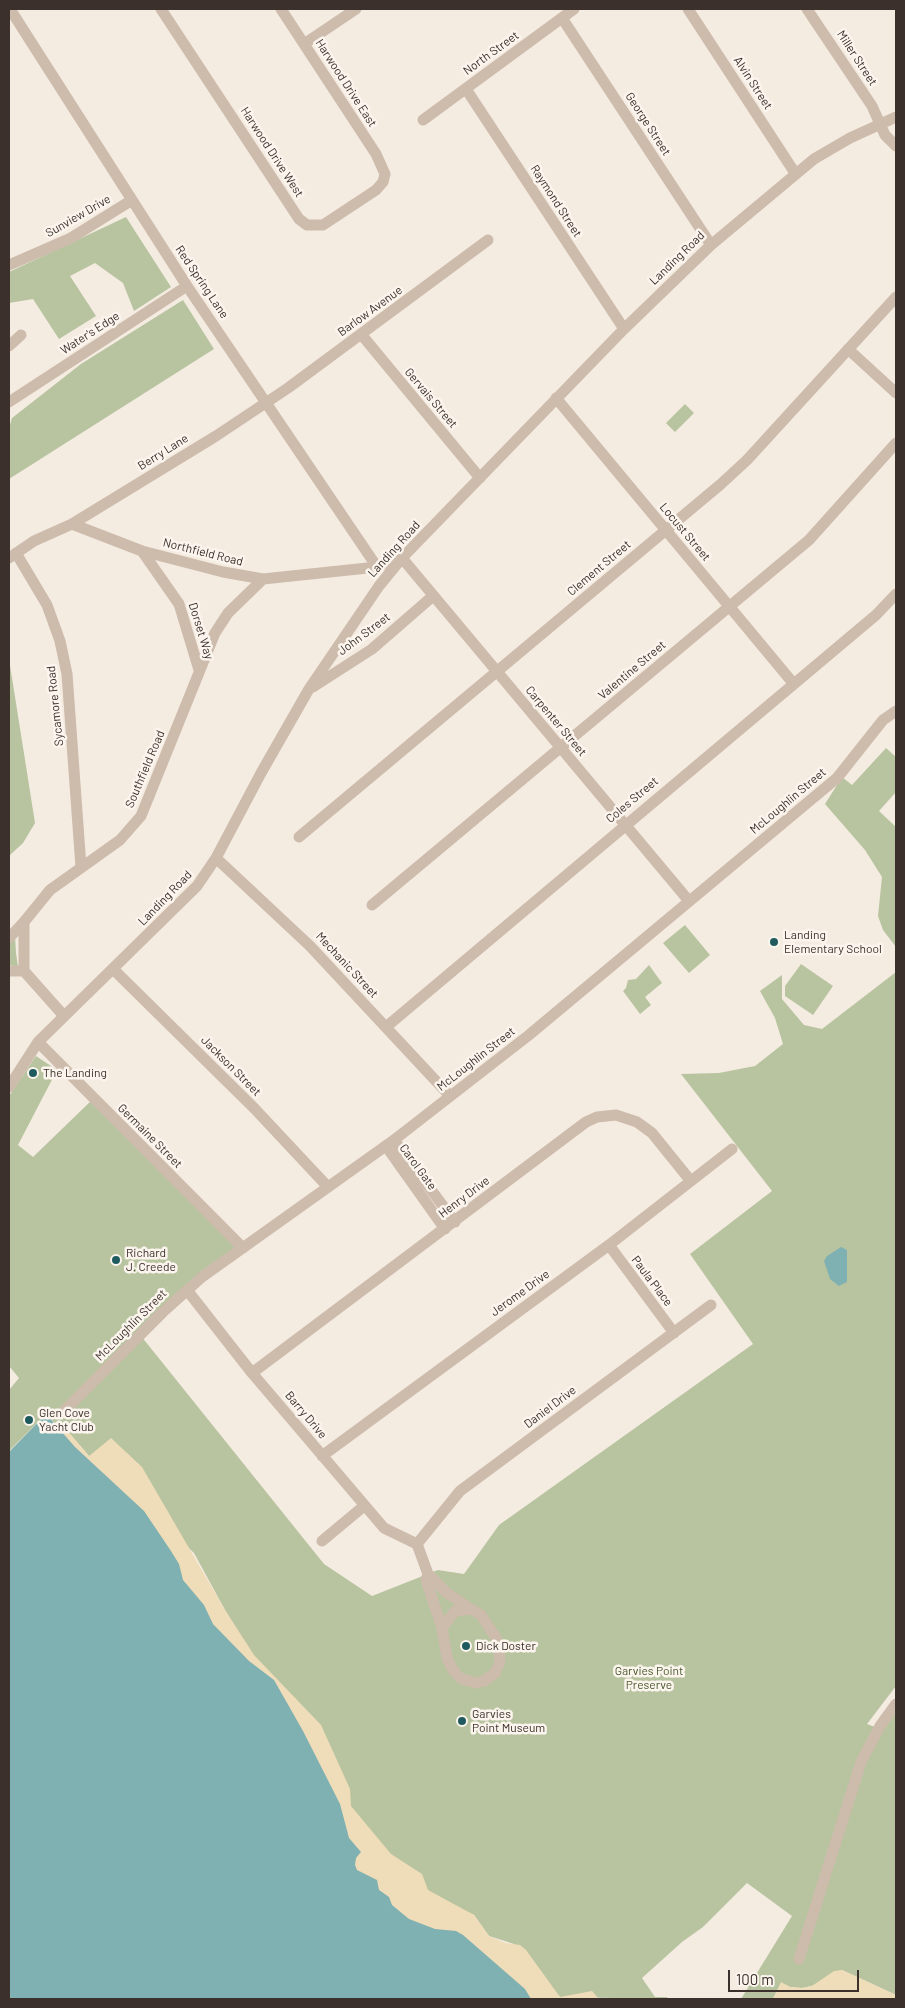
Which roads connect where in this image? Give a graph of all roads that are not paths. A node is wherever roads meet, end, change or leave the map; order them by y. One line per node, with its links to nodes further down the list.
1 (10, 9): 17 (street, Red Spring Lane)
2 (161, 9): 16 (street, Harwood Drive West)
3 (281, 9): 9 (street, Harwood Drive East)
4 (356, 9): 9 (street)
5 (574, 9): 8 (street, North Street)
6 (688, 9): 15 (street, Alvin Street)
7 (808, 9): 13 (street, Miller Street)
8 (562, 18): 10 (street, North Street); 19 (street, George Street)
9 (304, 44): 16 (street, Harwood Drive East)
10 (466, 89): 12 (street, North Street); 23 (street, Raymond Street)
11 (896, 116): 13 (street, Landing Road)
12 (423, 120)
13 (882, 124): 14 (street, Miller Street); 15 (street, Landing Road)
14 (896, 146)
15 (795, 173): 19 (street, Landing Road)
16 (385, 174)
17 (132, 200): 20 (street, Sunview Drive); 21 (street, Red Spring Lane)
18 (488, 240): 24 (street, Barlow Avenue)
19 (711, 244): 23 (street, Landing Road)
20 (9, 265)
21 (186, 286): 30 (street, Water's Edge); 31 (street, Red Spring Lane)
22 (896, 298): 27 (street, Clement Street)
23 (624, 329): 29 (street, Landing Road)
24 (361, 334): 31 (street, Barlow Avenue); 33 (street, Gervais Street)
25 (21, 335): 26 (street)
26 (9, 346)
27 (848, 349): 28 (street); 35 (street, Clement Street)
28 (896, 393)
29 (556, 398): 33 (street, Landing Road); 35 (street, Locust Street)
30 (9, 402)
31 (267, 402): 34 (street, Berry Lane); 39 (street, Red Spring Lane)
32 (896, 443): 43 (street, Valentine Street)
33 (480, 478): 38 (street, Landing Road)
34 (72, 524): 36 (street, Northfield Road); 37 (street)
35 (665, 530): 43 (street, Locust Street); 45 (street, Clement Street)
36 (142, 551): 40 (street, Northfield Road); 44 (street, Dorset Way)
37 (12, 556): 53 (street, Sycamore Road)
38 (402, 558): 39 (street, Northfield Road); 42 (street, Carpenter Street); 47 (street, Landing Road)
39 (377, 567): 40 (street, Northfield Road)
40 (263, 579): 44 (street, Southfield Road)
41 (896, 594): 46 (street, Coles Street)
42 (433, 596): 45 (street, Carpenter Street); 47 (street, John Street)
43 (729, 606): 46 (street, Locust Street); 49 (street, Valentine Street)
44 (199, 670): 53 (street, Southfield Road)
45 (497, 671): 49 (street, Carpenter Street); 51 (street, Clement Street)
46 (793, 683): 50 (street, Coles Street)
47 (310, 689): 52 (street, Landing Road)
48 (896, 712): 54 (street, McLoughlin Street)
49 (560, 748): 50 (street, Carpenter Street); 55 (street, Valentine Street)
50 (625, 824): 54 (street, Carpenter Street); 62 (street, Coles Street)
51 (299, 837)
52 (216, 858): 58 (street, Landing Road); 62 (street, Mechanic Street)
53 (81, 867): 56 (street, Southfield Road)
54 (689, 901): 65 (street, McLoughlin Street)
55 (372, 905)
56 (24, 922): 57 (street, Southfield Road); 59 (street)
57 (9, 938)
58 (112, 969): 61 (street, Landing Road); 69 (street, Jackson Street)
59 (24, 971): 60 (street); 61 (street)
60 (9, 972)
61 (64, 1016): 63 (street, Landing Road)
62 (386, 1027): 65 (street, Mechanic Street)
63 (38, 1042): 64 (street, Landing Road); 72 (street, Germaine Street)
64 (9, 1087)
65 (450, 1096): 66 (street, McLoughlin Street)
66 (390, 1143): 69 (street, McLoughlin Street); 70 (street, Carol Gate)
67 (732, 1149): 68 (street, Jerome Drive)
68 (690, 1180): 70 (street, Henry Drive); 71 (street, Jerome Drive)
69 (328, 1187): 72 (street, McLoughlin Street)
70 (450, 1225): 76 (street, Henry Drive)
71 (609, 1245): 75 (street, Paula Place); 78 (street, Jerome Drive)
72 (243, 1248): 73 (street, McLoughlin Street)
73 (187, 1290): 76 (street, Barry Drive); 77 (street, McLoughlin Street)
74 (711, 1305): 75 (street, Daniel Drive)
75 (674, 1333): 81 (street, Daniel Drive)
76 (252, 1373): 78 (street, Barry Drive)
77 (62, 1414)
78 (322, 1456): 79 (street, Barry Drive)
79 (364, 1506): 80 (street); 81 (street, Barry Drive)
80 (322, 1541)
81 (417, 1544): 82 (street)
82 (428, 1574): 83 (street); 84 (street)
83 (471, 1609): 84 (street); 84 (street)
84 (442, 1628)
85 (896, 1704): 86 (street)
86 (799, 1960)

